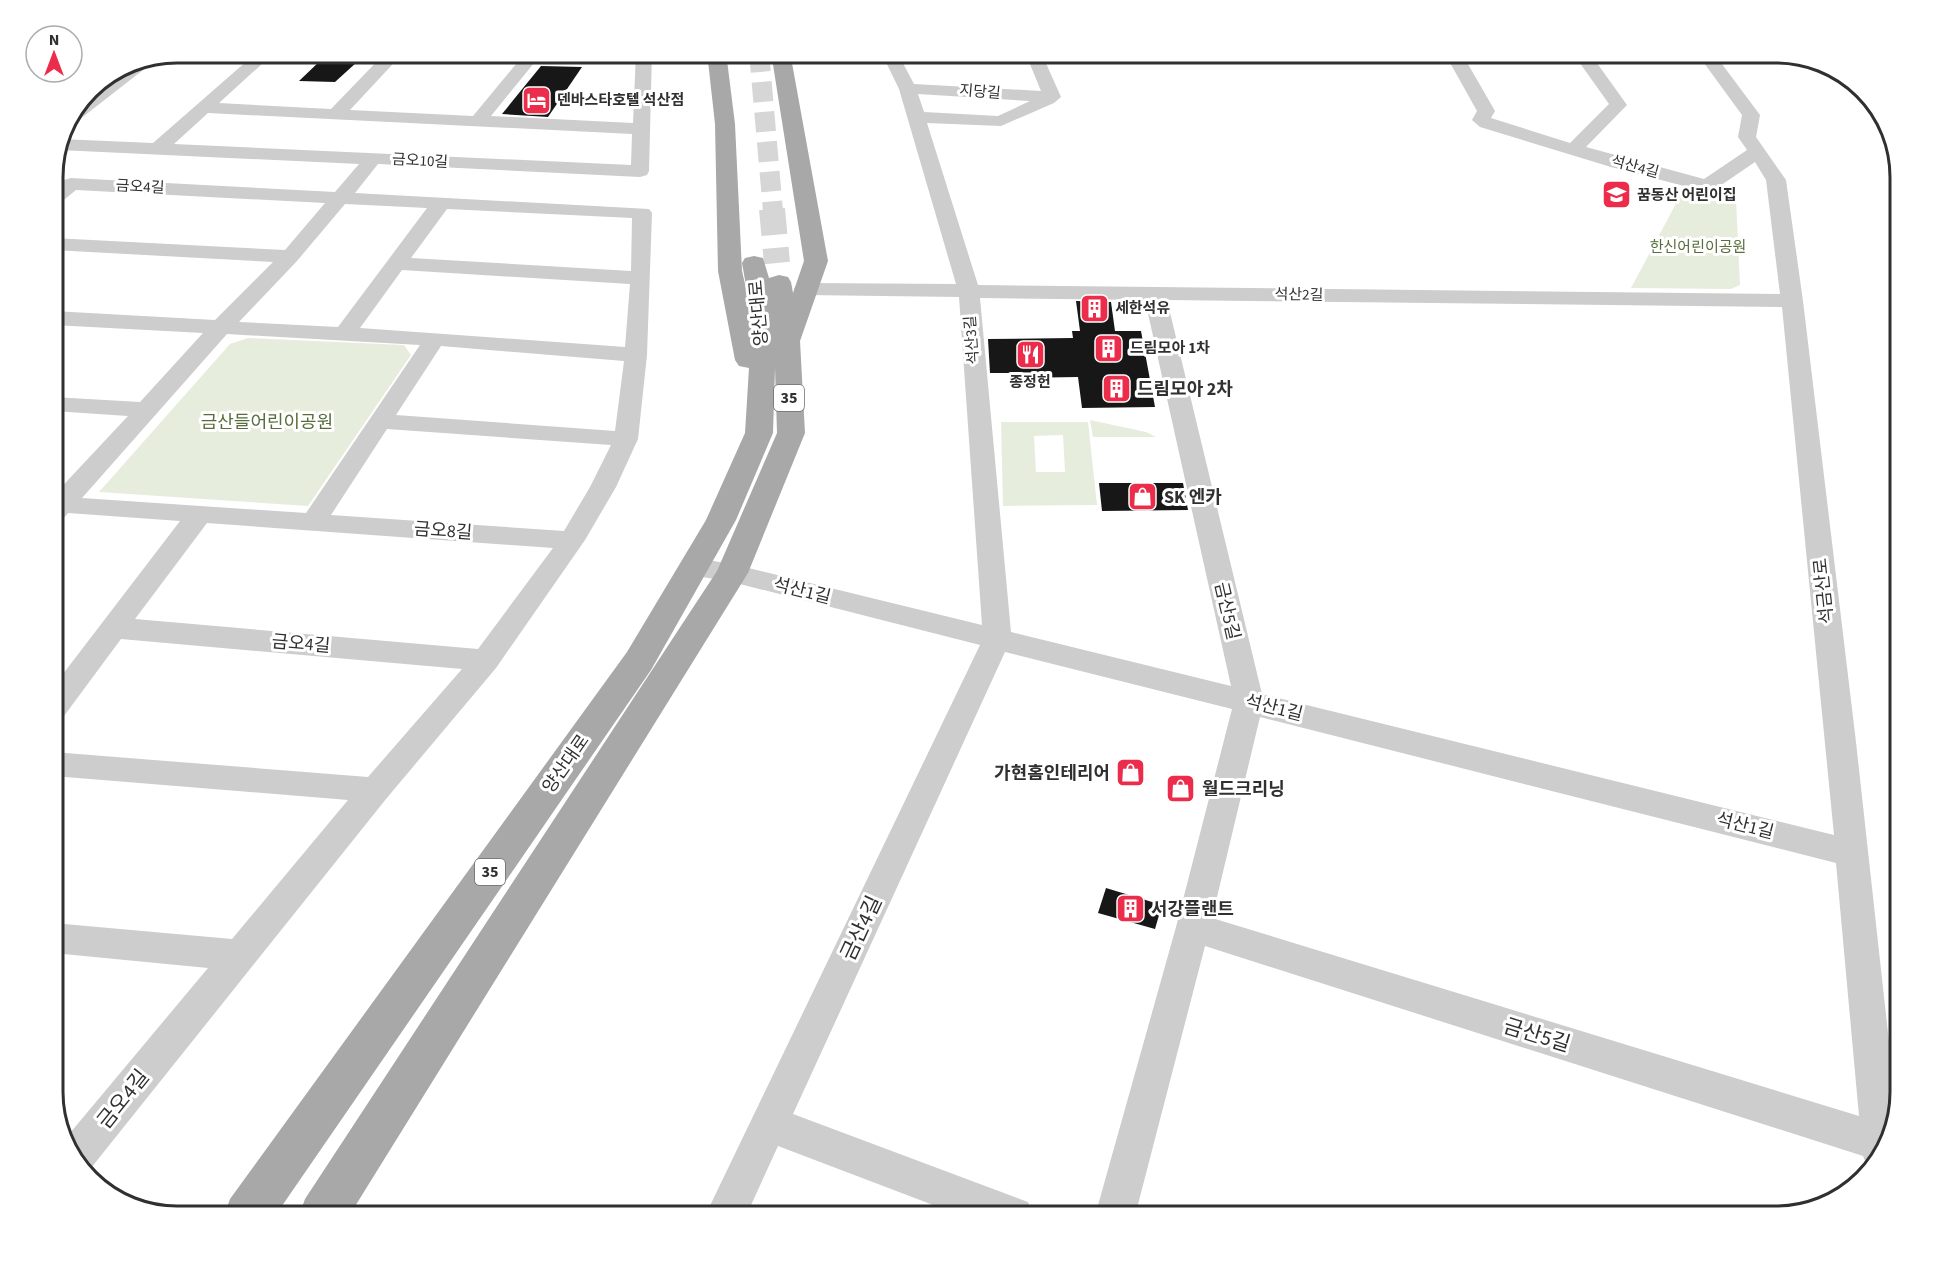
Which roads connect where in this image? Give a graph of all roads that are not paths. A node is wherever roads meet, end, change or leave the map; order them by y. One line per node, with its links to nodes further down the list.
1 (255, 63): 16 (street)
2 (385, 63): 17 (street)
3 (526, 63): 19 (street)
4 (643, 63): 20 (street, 금오10길)
5 (717, 63): 43 (main road)
6 (782, 63): 33 (main road)
7 (895, 63): 13 (street, 석산3길)
8 (1038, 63): 14 (street)
9 (1458, 63): 23 (street, 석산4길)
10 (1588, 63): 23 (street)
11 (1712, 63): 24 (street, 석금산로)
12 (124, 76): 15 (street)
13 (908, 90): 14 (street, 지당길); 18 (street, 석산3길)
14 (1052, 97): 18 (street)
15 (92, 101)
16 (204, 108): 17 (street); 22 (street)
17 (336, 114): 19 (street)
18 (916, 117): 34 (street, 석산3길)
19 (478, 121): 20 (street)
20 (640, 129): 25 (street, 금오10길)
21 (68, 144): 22 (street, 금오10길)
22 (158, 148): 25 (street, 금오10길)
23 (1575, 148): 24 (street, 석산4길)
24 (1757, 152): 36 (street, 석금산로)
25 (373, 159): 27 (street)
26 (63, 190): 27 (street, 금오4길)
27 (340, 198): 28 (street, 금오4길); 30 (street)
28 (441, 203): 31 (street); 32 (street, 금오4길)
29 (63, 245): 30 (street)
30 (290, 257): 38 (street)
31 (396, 263): 32 (street); 39 (street)
32 (641, 278): 42 (street, 금오4길)
33 (805, 289): 34 (street, 석산2길); 41 (main road)
34 (969, 291): 35 (street, 석산2길); 56 (street, 석산3길)
35 (1155, 294): 36 (street, 석산2길); 59 (street, 금산5길)
36 (1792, 301): 62 (street, 석금산로)
37 (63, 319): 38 (street)
38 (221, 327): 39 (street); 45 (street, 금오8길)
39 (344, 334): 40 (street)
40 (435, 339): 42 (street); 46 (street)
41 (788, 347): 43 (main road, 양산대로 / 35); 54 (main road, 양산대로 / 35)
42 (636, 354): 47 (street, 금오4길)
43 (761, 394): 53 (main road, 양산대로 / 35)
44 (63, 405): 45 (street)
45 (146, 410): 48 (street, 금오8길)
46 (380, 421): 47 (street); 51 (street)
47 (626, 439): 52 (street, 금오4길)
48 (63, 499)
49 (63, 507): 50 (street, 금오8길)
50 (200, 514): 51 (street, 금오8길); 55 (street)
51 (314, 522): 52 (street, 금오8길)
52 (572, 540): 57 (street, 금오4길)
53 (695, 567): 54 (street, 석산1길); 70 (main road, 양산대로 / 35)
54 (732, 573): 56 (street, 석산1길); 71 (main road, 양산대로 / 35)
55 (116, 628): 57 (street, 금오4길); 58 (street)
56 (997, 639): 59 (street, 석산1길); 66 (street, 금산4길)
57 (486, 660): 61 (street, 금오4길)
58 (63, 695)
59 (1249, 702): 62 (street, 석산1길); 63 (street, 금산5길)
60 (63, 765): 61 (street)
61 (375, 790): 65 (street, 금오4길)
62 (1852, 853): 67 (street, 석금산로)
63 (1193, 927): 68 (street, 금산5길); 74 (street, 금산5길)
64 (63, 939): 65 (street)
65 (240, 955): 69 (street, 금오4길)
66 (769, 1124): 72 (street, 금산4길); 73 (street)
67 (1880, 1137)
68 (1876, 1146)
69 (80, 1152)
70 (254, 1206)
71 (328, 1206)
72 (730, 1206)
73 (987, 1206)
74 (1118, 1206)

